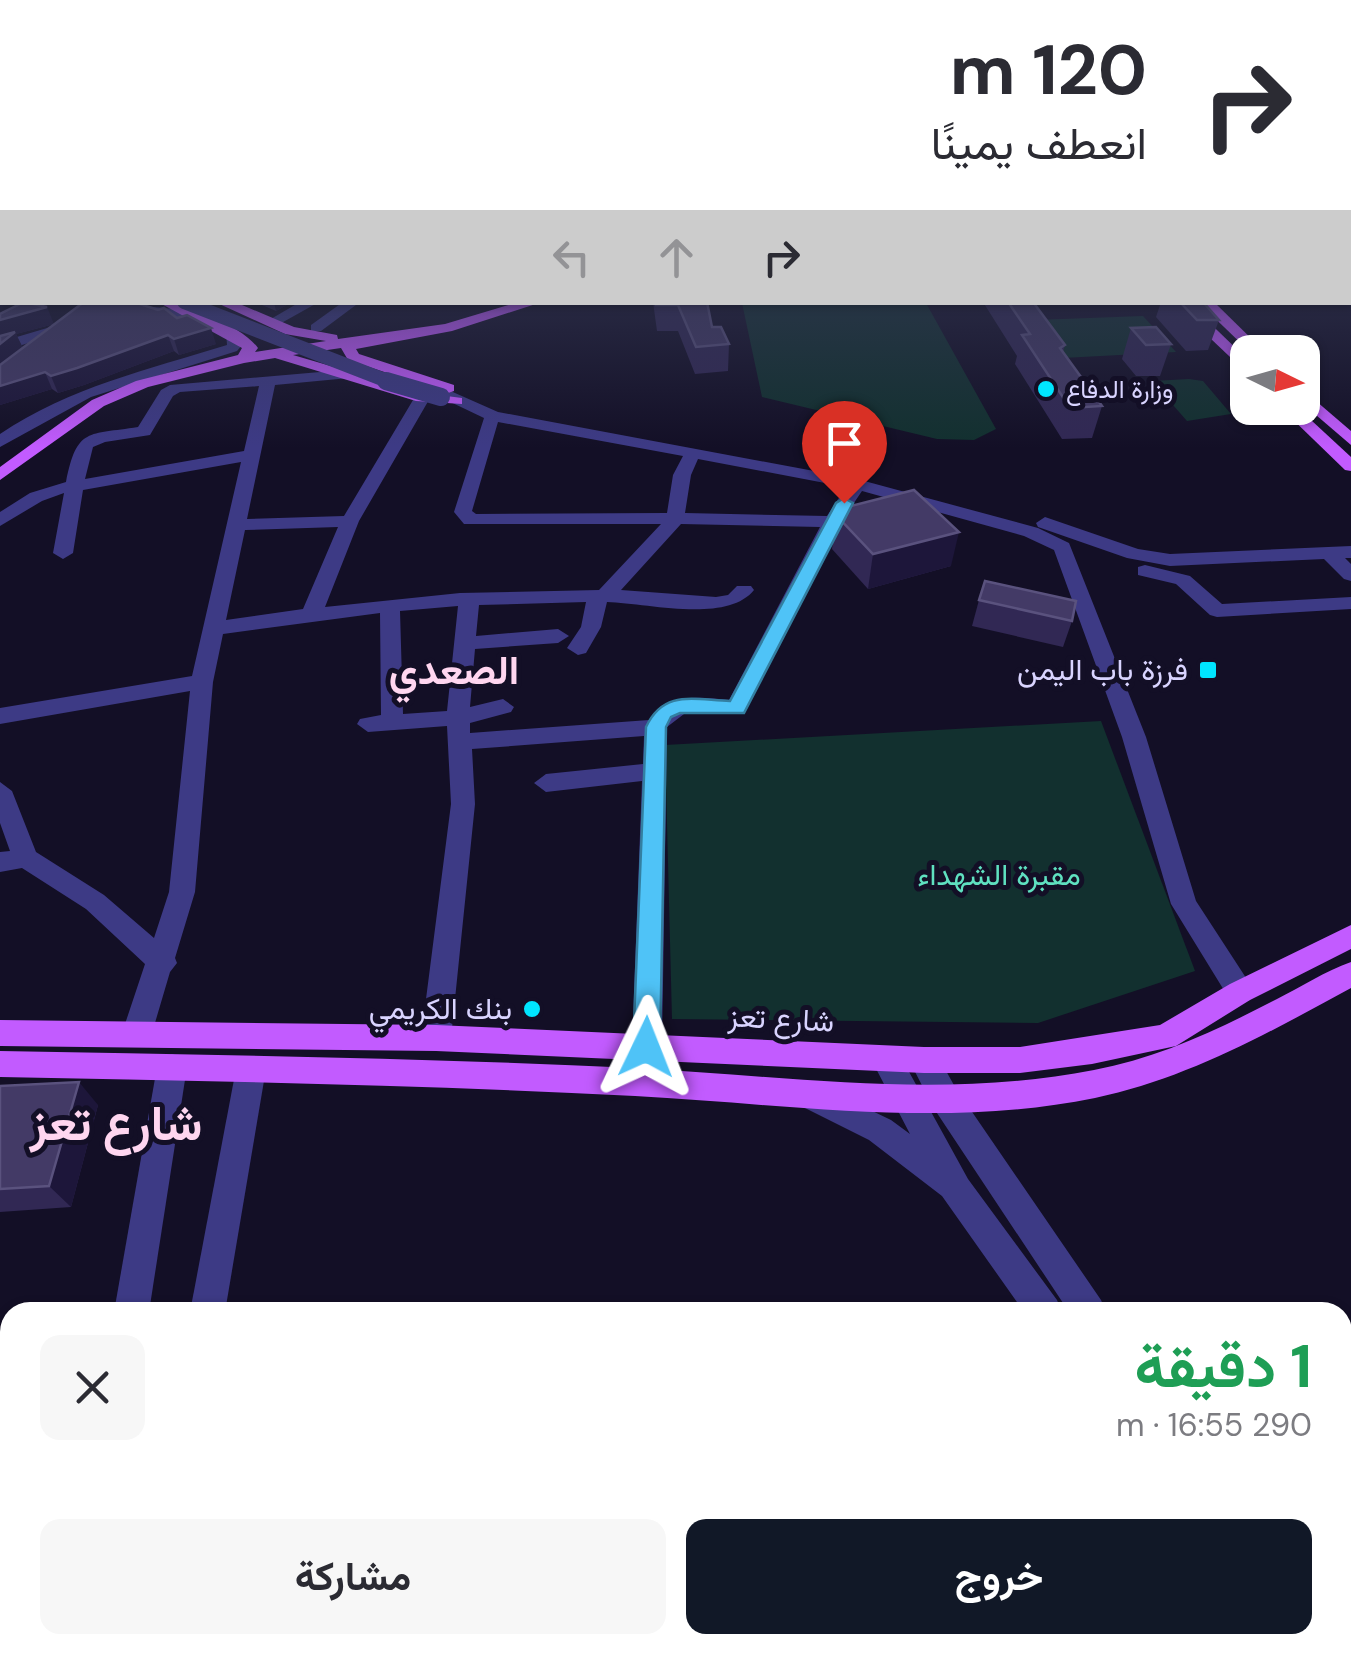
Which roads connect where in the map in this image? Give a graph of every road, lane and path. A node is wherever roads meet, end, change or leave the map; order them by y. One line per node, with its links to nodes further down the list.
1 (121, 305): 8 (street)
2 (236, 305): 9 (main road)
3 (306, 305): 9 (street)
4 (348, 305): 10 (street)
5 (526, 305): 13 (main road)
6 (1182, 305): 15 (main road)
7 (1209, 305): 12 (main road)
8 (189, 306): 11 (main road); 21 (street, bridge)
9 (271, 323): 13 (main road)
10 (316, 328)
11 (231, 334): 18 (main road); 27 (street)
12 (1240, 335)
13 (356, 341): 16 (main road); 21 (main road)
14 (0, 346): 17 (street)
15 (1230, 351)
16 (272, 354): 18 (main road); 19 (main road)
17 (26, 358)
18 (243, 358): 25 (main road)
19 (343, 375): 20 (street); 21 (main road)
20 (268, 380): 30 (street); 34 (street)
21 (448, 398): 23 (street); 37 (street); 43 (street)
22 (1320, 411): 26 (main road)
23 (494, 416): 28 (street); 36 (street)
24 (1307, 425): 31 (main road)
25 (63, 429): 29 (main road); 32 (main road)
26 (1351, 440)
27 (0, 442)
28 (693, 453): 33 (street); 36 (street)
29 (0, 455)
30 (249, 455): 34 (street); 39 (street)
31 (1351, 466)
32 (0, 476)
33 (857, 484): 38 (street); 40 (street)
34 (76, 486): 35 (street); 42 (street)
35 (0, 520)
36 (675, 520): 38 (street); 46 (street)
37 (350, 521): 39 (street); 50 (street)
38 (832, 522): 58 (street)
39 (235, 526): 51 (street)
40 (1062, 547): 48 (street); 67 (street)
41 (1351, 552): 43 (street)
42 (63, 553)
43 (1329, 553): 44 (street)
44 (1351, 575)
45 (744, 590): 46 (street)
46 (602, 596): 47 (street); 54 (street)
47 (469, 601): 49 (street); 53 (street)
48 (1351, 603)
49 (390, 607): 50 (street); 59 (street)
50 (312, 613): 51 (street)
51 (212, 630): 55 (street)
52 (558, 636): 53 (street)
53 (466, 642): 59 (street)
54 (578, 648)
55 (202, 682): 57 (street); 65 (street)
56 (503, 706): 59 (street)
57 (0, 716)
58 (656, 727): 59 (street); 60 (street)
59 (459, 730): 70 (street)
60 (655, 771): 61 (street); 71 (street)
61 (546, 783)
62 (0, 791): 63 (street)
63 (13, 860): 65 (street)
64 (1351, 936): 67 (main road, شارع تعز)
65 (163, 963): 69 (street)
66 (1351, 974): 78 (main road)
67 (1240, 992): 73 (main road, شارع تعز)
68 (0, 1033): 69 (main road, شارع تعز)
69 (138, 1033): 70 (main road, شارع تعز)
70 (436, 1038): 71 (main road, شارع تعز)
71 (646, 1047): 72 (main road, شارع تعز)
72 (886, 1059): 73 (main road, شارع تعز); 79 (street)
73 (924, 1060): 78 (street)
74 (0, 1064): 75 (main road)
75 (172, 1067): 76 (main road); 81 (street)
76 (251, 1069): 77 (main road); 82 (street)
77 (803, 1092): 79 (main road); 80 (street)
78 (944, 1097): 79 (main road); 84 (street)
79 (906, 1099): 80 (street)
80 (956, 1190): 83 (street)
81 (134, 1302)
82 (209, 1302)
83 (1038, 1302)
84 (1082, 1302)

